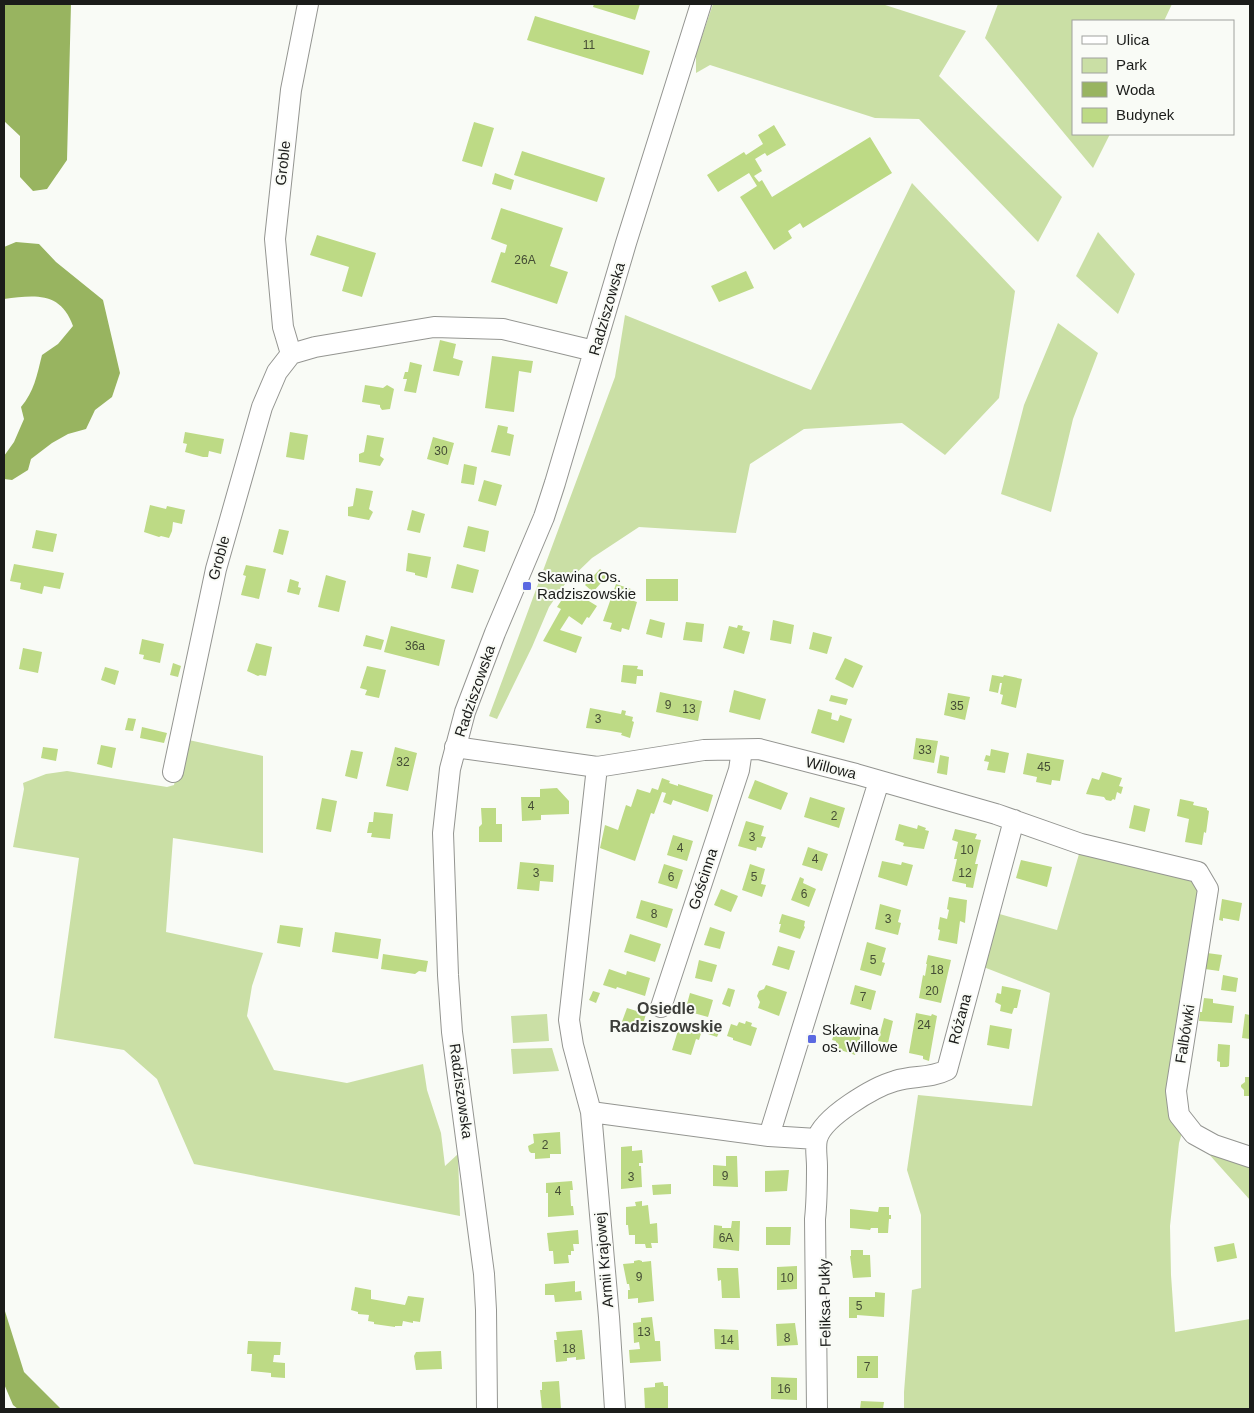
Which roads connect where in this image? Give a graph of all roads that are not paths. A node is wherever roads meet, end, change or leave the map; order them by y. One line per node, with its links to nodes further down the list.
1 (308, 4): 4 (street, Groble)
2 (701, 4): 3 (street, Radziszowska)
3 (594, 351): 4 (street); 5 (street, Radziszowska)
4 (291, 354): 8 (street, Groble)
5 (455, 747): 7 (street, Willowa); 18 (street, Radziszowska)
6 (742, 750): 7 (street, Willowa); 9 (street, Willowa); 12 (street, Gościnna)
7 (597, 768): 13 (street, Armii Krajowej)
8 (173, 772)
9 (879, 781): 10 (street, Willowa); 14 (street)
10 (1014, 820): 11 (street, Willowa); 15 (street, Różana)
11 (1198, 872): 16 (street, Falbówki)
12 (661, 1007)
13 (591, 1112): 14 (street); 19 (street, Armii Krajowej)
14 (769, 1136): 15 (street)
15 (817, 1139): 17 (street, Feliksa Pukły)
16 (1250, 1157)
17 (818, 1198): 20 (street, Feliksa Pukły); 21 (street, Feliksa Pukły)
18 (488, 1409)
19 (614, 1409)
20 (817, 1409)
21 (827, 1409)

